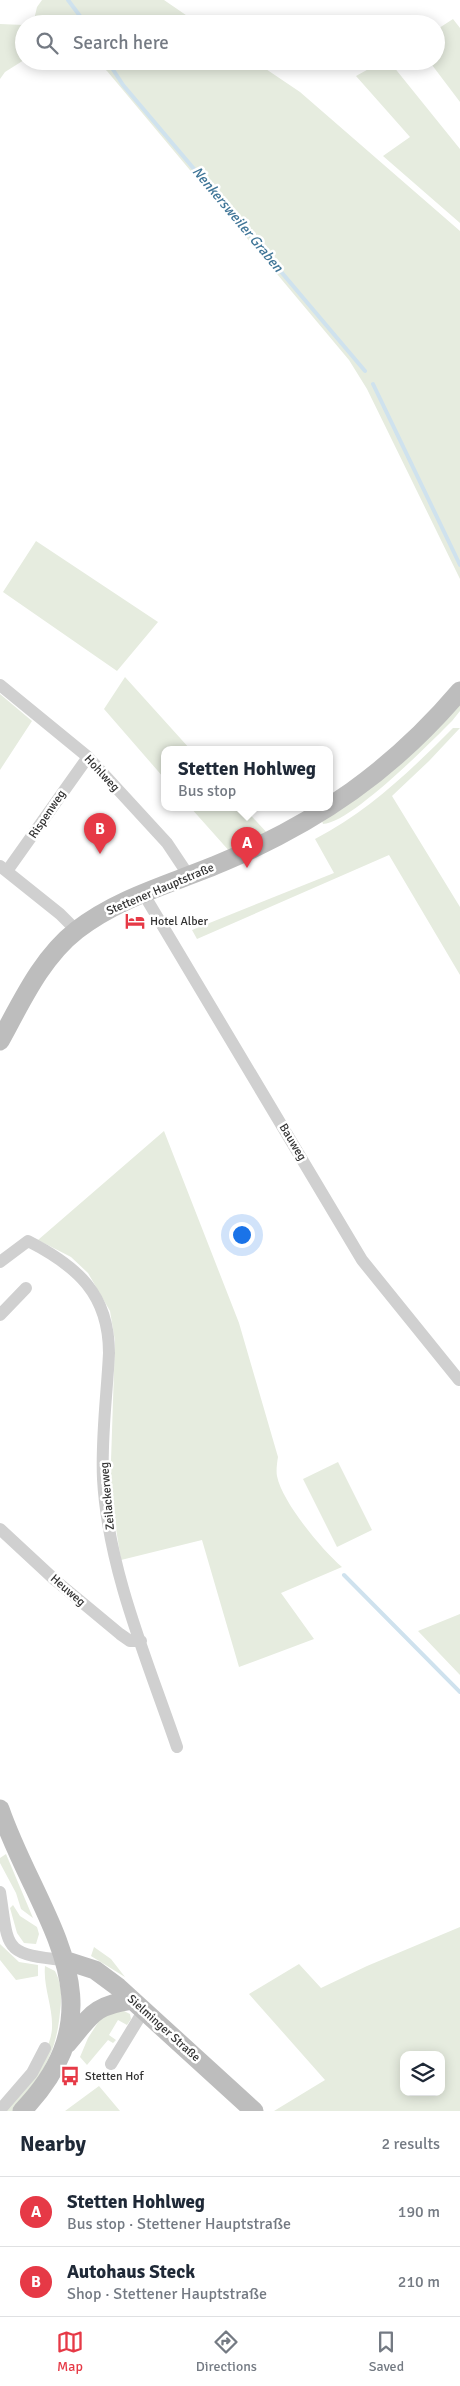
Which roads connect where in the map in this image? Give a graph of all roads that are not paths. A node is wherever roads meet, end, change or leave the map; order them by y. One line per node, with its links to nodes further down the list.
1 (0, 685): 3 (street, Hohlweg)
2 (460, 691): 4 (street, Stettener Hauptstraße)
3 (88, 757): 6 (street, Rispenweg); 7 (street, Hohlweg)
4 (333, 805)
5 (324, 811): 7 (street, Stettener Hauptstraße)
6 (3, 869): 9 (street)
7 (189, 876): 8 (street, Stettener Hauptstraße)
8 (143, 894): 9 (street, Stettener Hauptstraße); 14 (street, Bauweg)
9 (76, 930): 10 (street, Stettener Hauptstraße)
10 (0, 1041)
11 (0, 1262): 16 (street, Zeilackerweg)
12 (26, 1288): 13 (street)
13 (0, 1315)
14 (459, 1380)
15 (0, 1529): 16 (street, Heuweg)
16 (141, 1641): 17 (street, Zeilackerweg)
17 (178, 1747)
18 (0, 1809): 21 (street)
19 (0, 1892): 20 (street)
20 (2, 1926): 21 (street)
21 (64, 1960): 22 (street, Sielminger Straße); 23 (street)
22 (138, 2005): 23 (street); 25 (street); 28 (street, Sielminger Straße)
23 (66, 2044): 27 (street)
24 (45, 2048): 26 (street)
25 (111, 2064)
26 (0, 2110)
27 (22, 2111)
28 (254, 2111)

